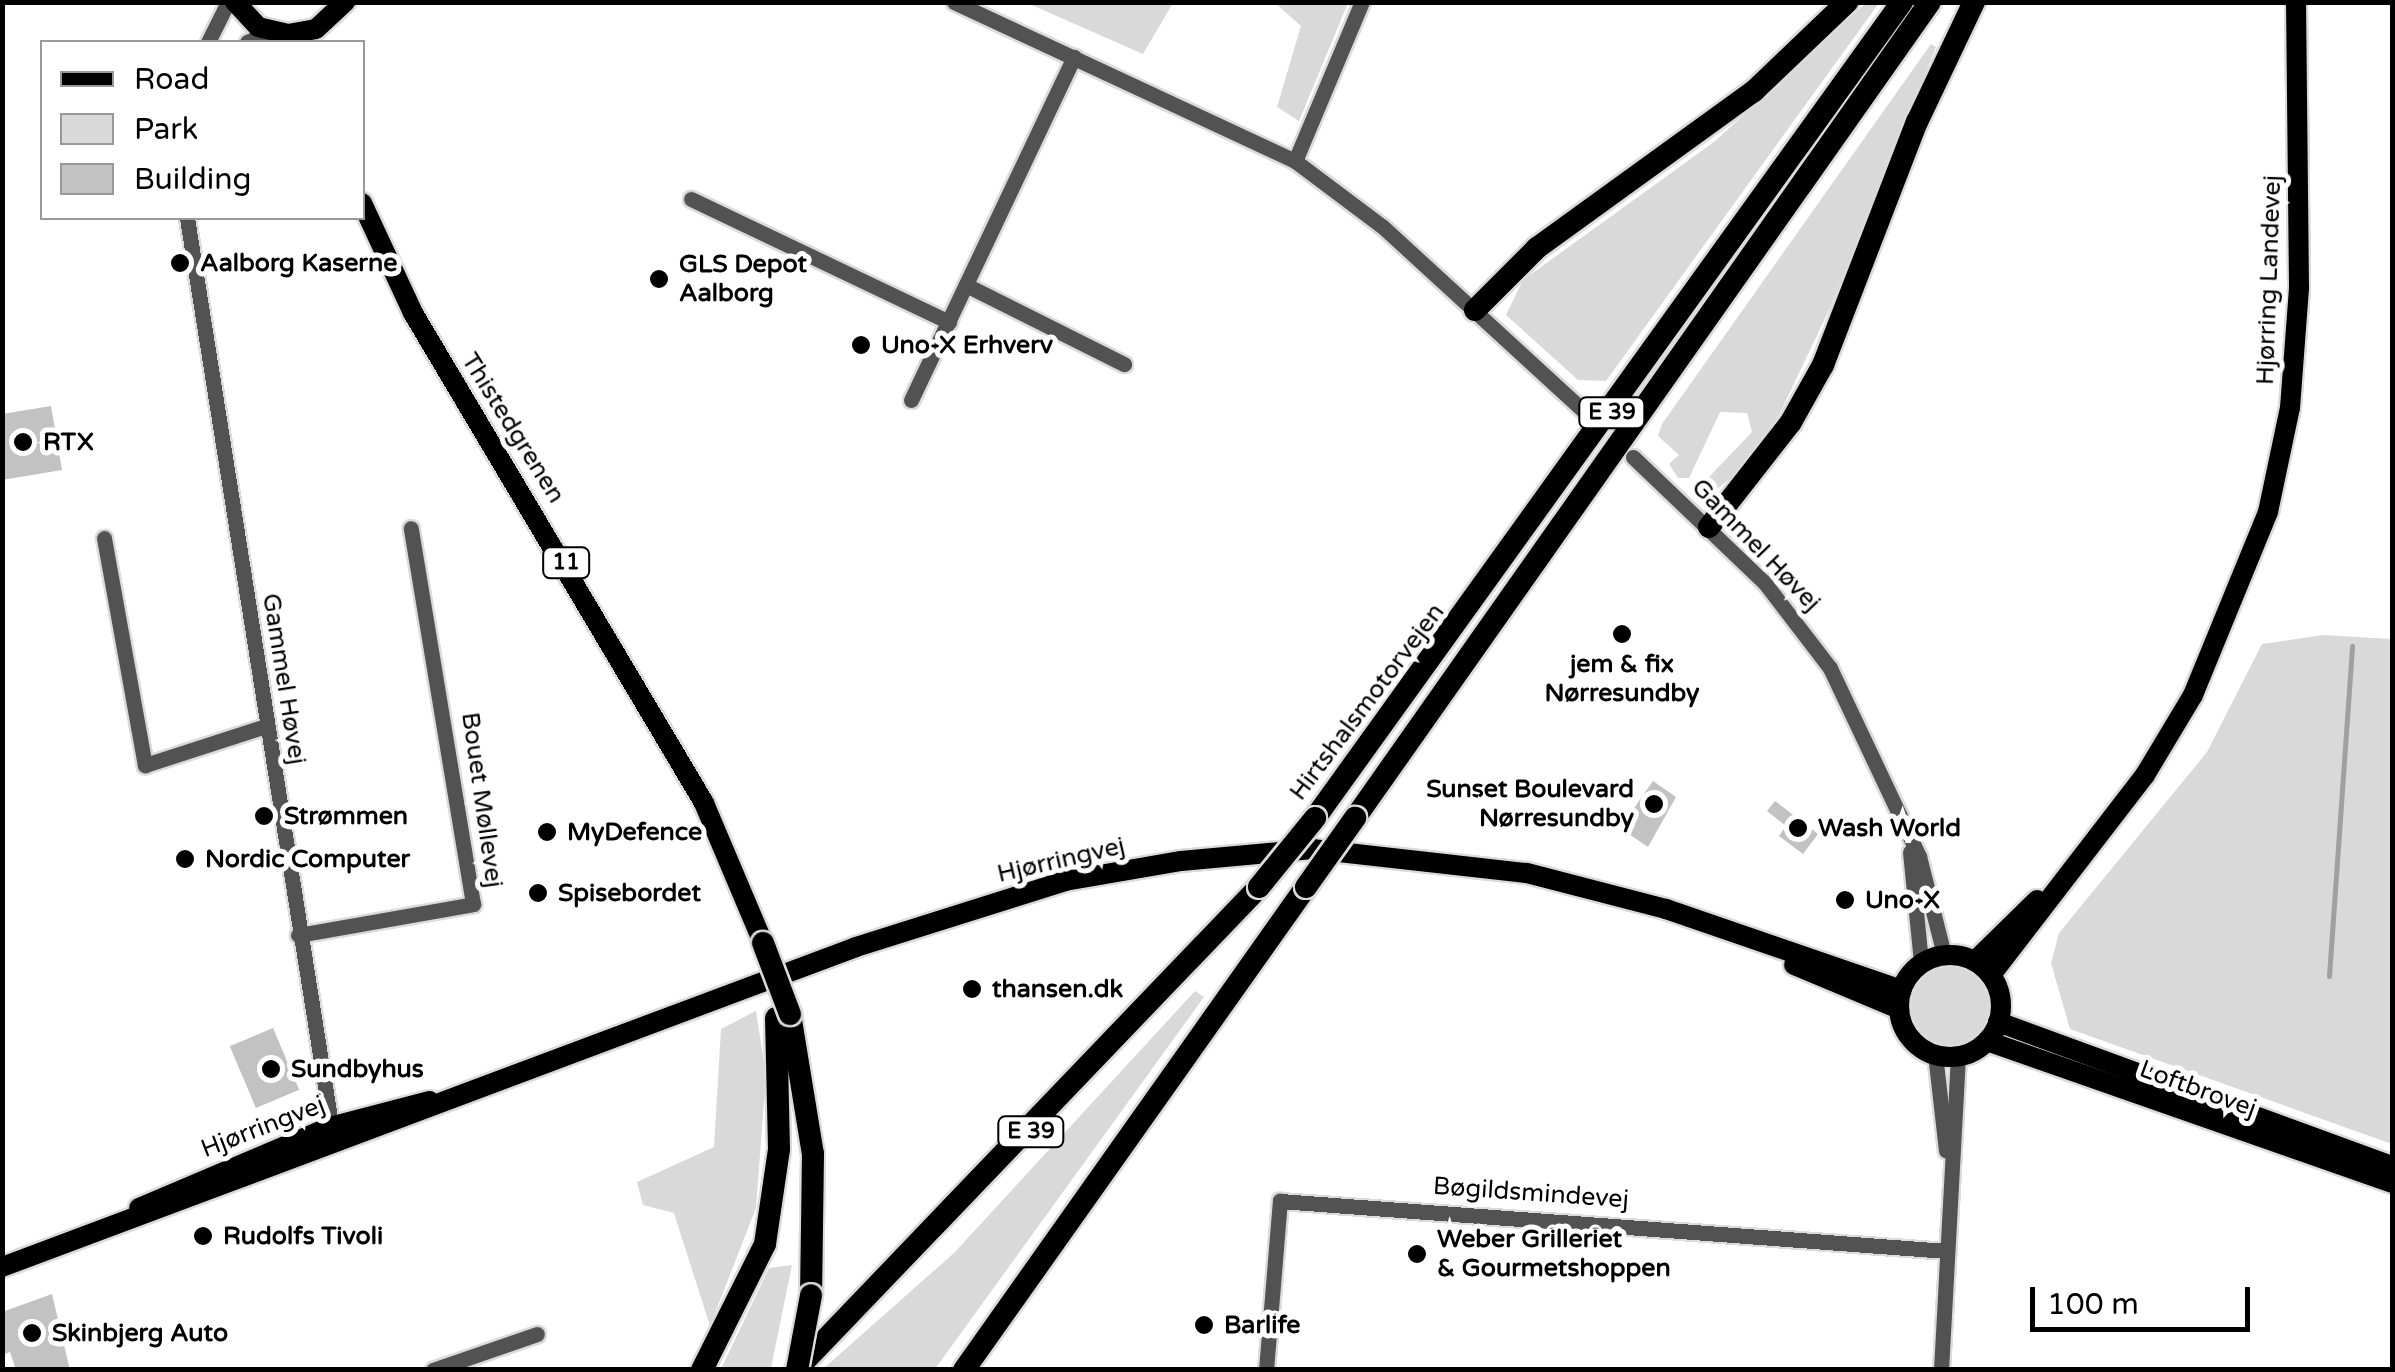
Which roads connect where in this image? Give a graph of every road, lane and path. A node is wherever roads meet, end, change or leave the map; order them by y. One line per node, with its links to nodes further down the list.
1 (231, 2): 10 (main road); 11 (street)
2 (954, 2): 14 (street)
3 (1362, 2): 15 (street)
4 (1847, 2): 20 (highway)
5 (1902, 2): 50 (highway, Hirtshalsmotorvejen / E 39, bridge)
6 (1930, 2): 51 (highway, E 39, bridge)
7 (1974, 2): 26 (highway)
8 (2296, 2): 35 (main road, Hjørring Landevej)
9 (341, 8): 10 (main road); 13 (main road)
10 (285, 36): 12 (street)
11 (209, 40)
12 (260, 40)
13 (333, 40)
14 (1074, 57): 15 (street); 19 (street)
15 (1295, 162): 20 (street)
16 (691, 199): 21 (street)
17 (365, 210): 32 (main road, Thistedgrenen / 11)
18 (188, 220): 29 (street, Gammel Høvej)
19 (966, 285): 21 (street); 22 (street)
20 (1475, 310): 24 (street)
21 (948, 322): 23 (street)
22 (1124, 364)
23 (912, 400)
24 (1589, 416)
25 (1633, 456): 26 (street, Gammel Høvej)
26 (1709, 527): 30 (street, Gammel Høvej)
27 (410, 528): 31 (street, Bouet Møllevej)
28 (104, 538): 29 (street)
29 (266, 726): 31 (street, Gammel Høvej)
30 (1909, 838): 33 (street, Gammel Høvej); 34 (street, Gammel Høvej)
31 (298, 935): 41 (street, Gammel Høvej)
32 (760, 936): 37 (highway, 11, bridge)
33 (1944, 955): 34 (main road); 35 (main road)
34 (1922, 964): 36 (main road)
35 (1983, 968): 38 (main road)
36 (1900, 1000): 39 (main road); 41 (main road, Hjørringvej)
37 (783, 1016): 49 (highway, 11); 50 (highway, 11, bridge)
38 (1993, 1031): 40 (main road); 42 (main road, Loftbrovej); 44 (main road, Loftbrovej)
39 (1935, 1054): 40 (main road); 43 (street)
40 (1958, 1056): 43 (street)
41 (333, 1137): 46 (main road, Hjørringvej)
42 (2392, 1166)
43 (1950, 1178): 45 (street)
44 (2392, 1183)
45 (1946, 1250): 52 (street, Bøgildsmindevej); 53 (street)
46 (2, 1266)
47 (537, 1334): 48 (street)
48 (434, 1370)
49 (702, 1370)
50 (797, 1370)
51 (964, 1370)
52 (1266, 1370)
53 (1941, 1370)

